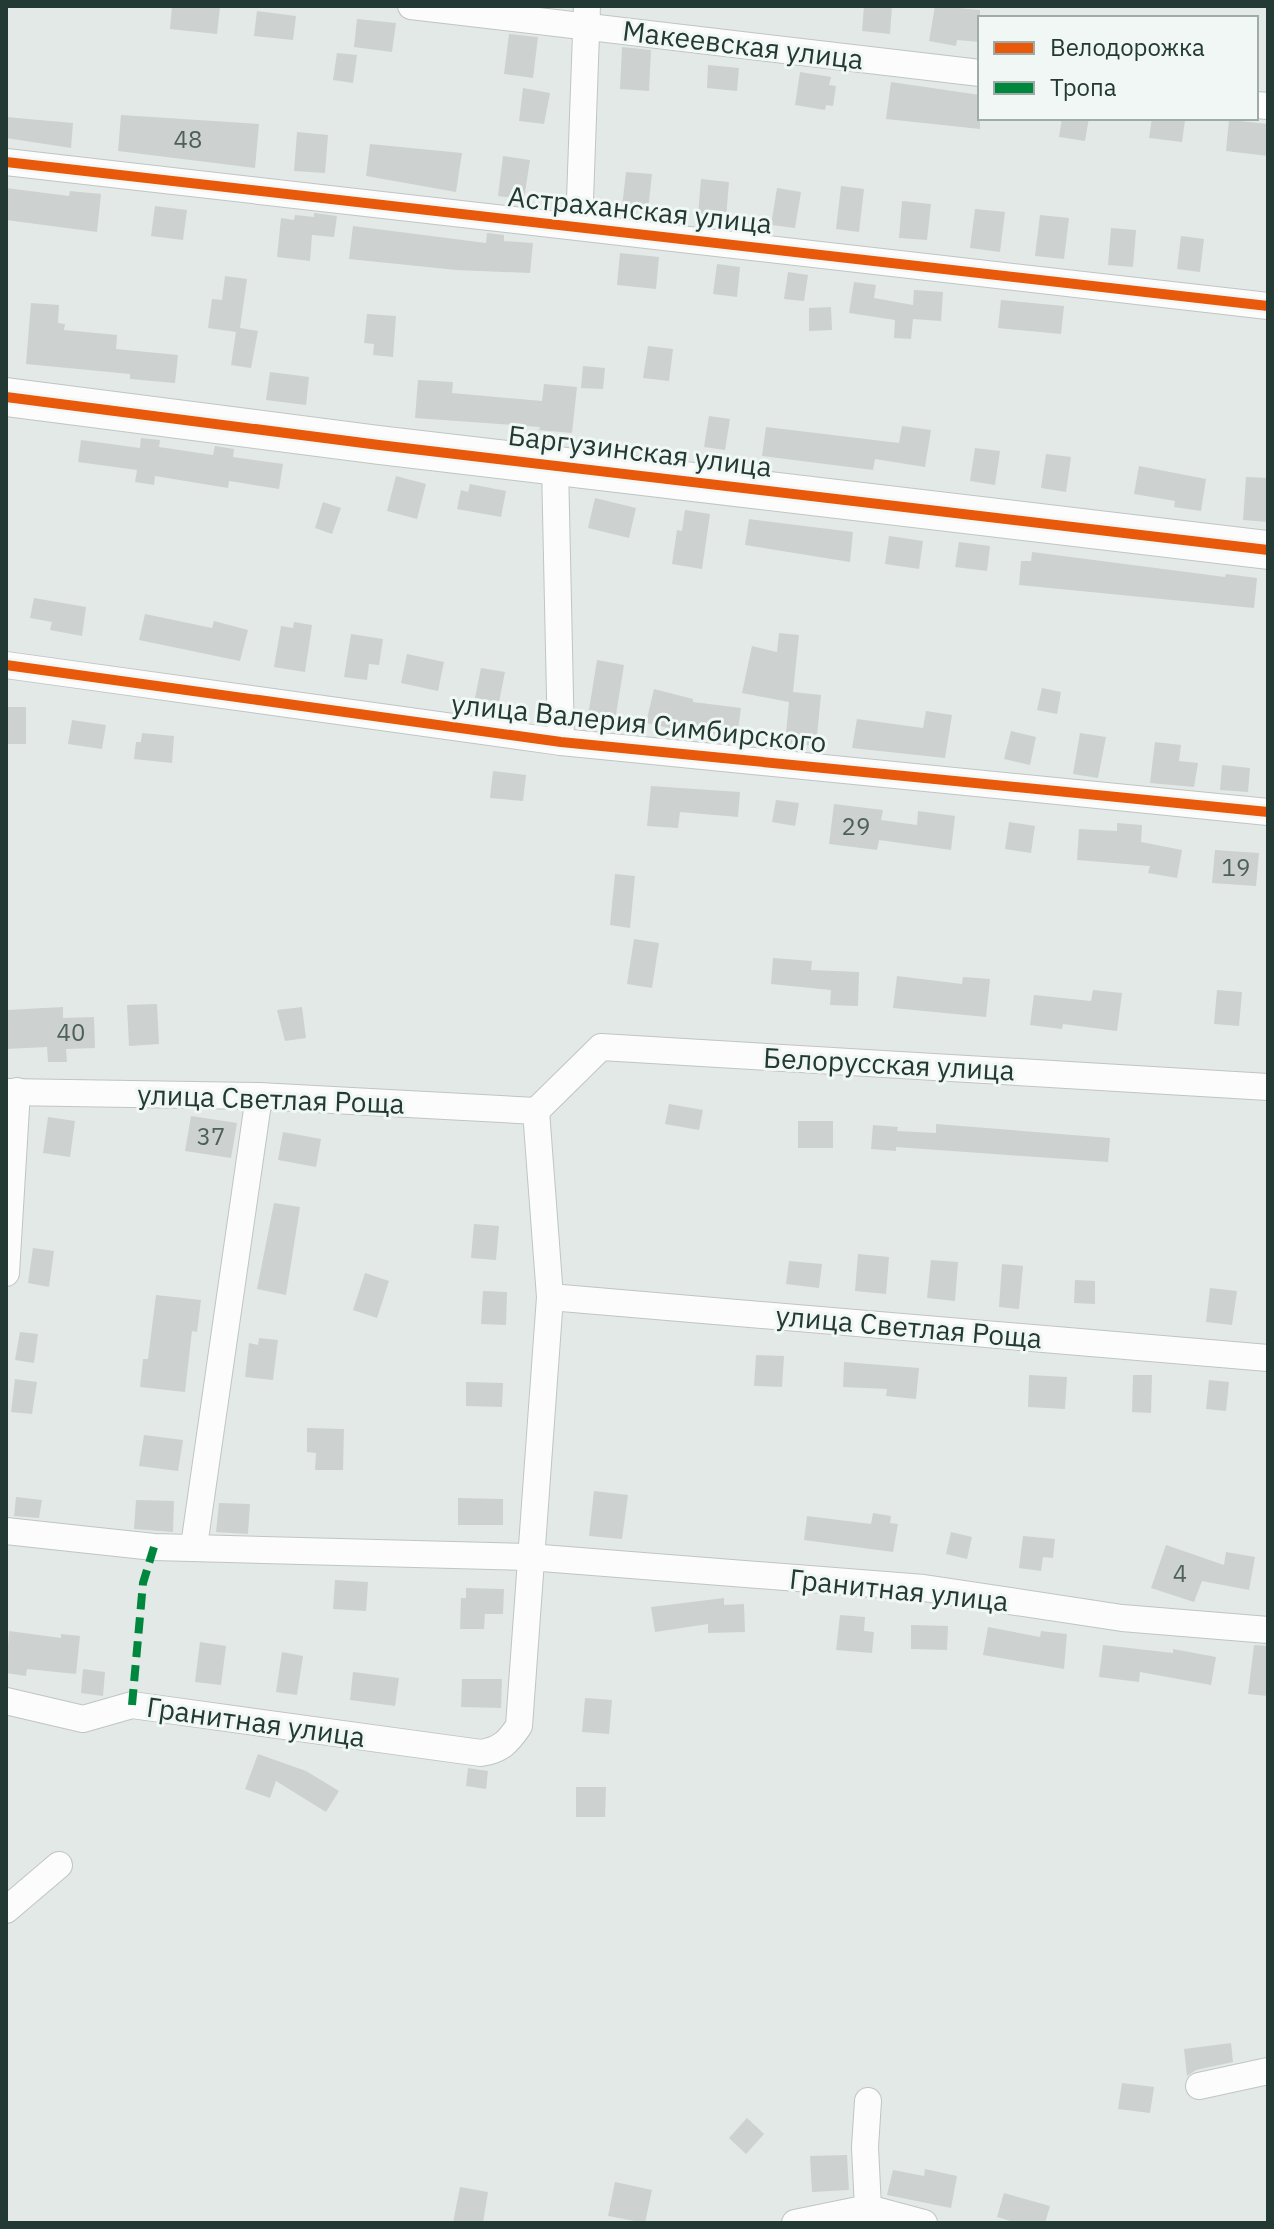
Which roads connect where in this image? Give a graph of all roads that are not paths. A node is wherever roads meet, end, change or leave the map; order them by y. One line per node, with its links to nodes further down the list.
1 (411, 6): 2 (street, Макеевская улица)
2 (586, 16): 3 (street, Макеевская улица); 5 (street)
3 (978, 73)
4 (6, 162): 5 (street, Астраханская улица)
5 (579, 227): 6 (street, Астраханская улица)
6 (1268, 306)
7 (6, 397): 8 (street, Баргузинская улица)
8 (555, 465): 9 (street, Баргузинская улица); 11 (street)
9 (1268, 550)
10 (6, 665): 11 (street, улица Валерия Симбирского)
11 (561, 742): 12 (street, улица Валерия Симбирского)
12 (1268, 812)
13 (1268, 1087): 16 (street, Белорусская улица)
14 (12, 1092): 15 (street, улица Светлая Роща); 17 (street)
15 (259, 1096): 16 (street, улица Светлая Роща); 21 (street)
16 (536, 1111): 18 (street, Гранитная улица)
17 (6, 1273)
18 (550, 1297): 19 (street, улица Светлая Роща); 22 (street, Гранитная улица)
19 (1268, 1358)
20 (6, 1531): 21 (street, Гранитная улица)
21 (194, 1546): 22 (street, Гранитная улица)
22 (529, 1557): 23 (street, Гранитная улица); 24 (street, Гранитная улица)
23 (1268, 1630)
24 (6, 1701)
25 (59, 1865): 26 (street)
26 (6, 1910)
27 (1268, 2071): 28 (street)
28 (1199, 2086)
29 (868, 2101): 30 (street)
30 (868, 2208): 31 (street); 32 (street)
31 (795, 2223)
32 (924, 2223)

